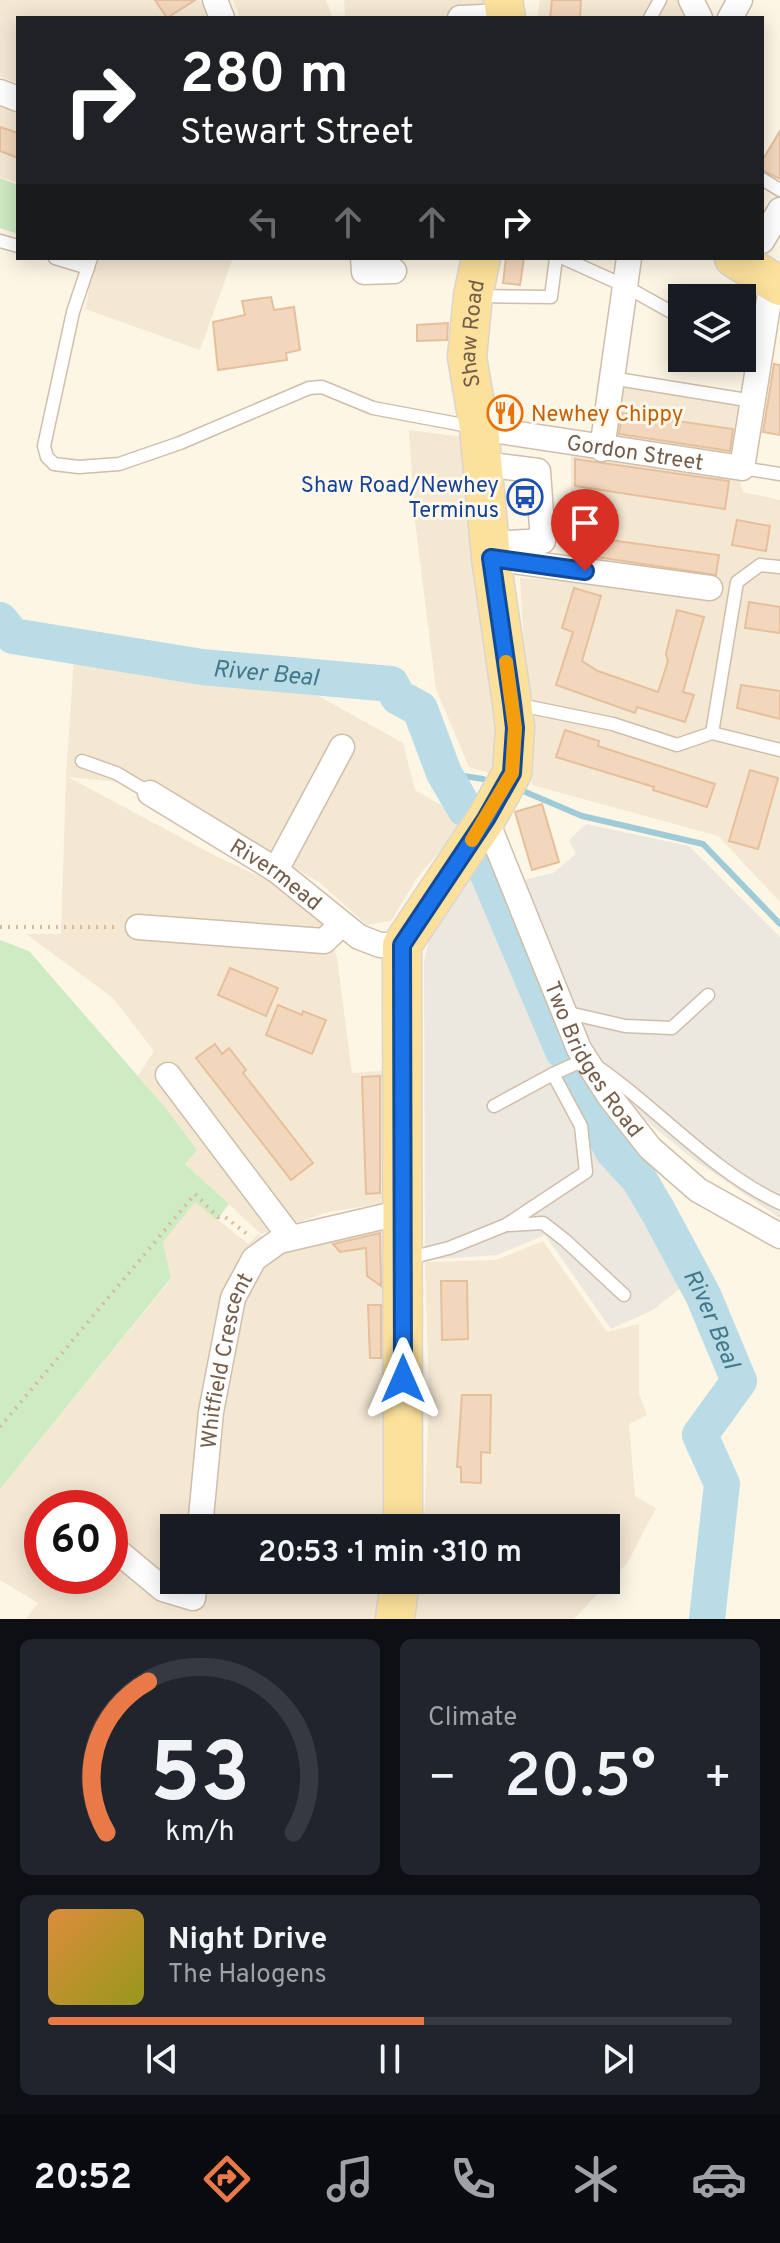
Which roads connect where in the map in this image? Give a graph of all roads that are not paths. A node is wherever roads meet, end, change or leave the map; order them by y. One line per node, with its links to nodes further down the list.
1 (505, 11): 2 (street)
2 (473, 16)
3 (780, 210): 4 (street)
4 (764, 250)
5 (69, 260): 11 (lane)
6 (363, 260): 13 (street)
7 (481, 260): 15 (main road, Shaw Road)
8 (556, 260): 15 (lane)
9 (567, 260): 14 (lane)
10 (629, 260): 14 (street)
11 (90, 263): 19 (lane)
12 (758, 265): 18 (street)
13 (394, 271)
14 (623, 285): 16 (lane); 17 (street)
15 (473, 296): 19 (main road, Shaw Road)
16 (668, 310)
17 (611, 378): 18 (lane); 20 (street)
18 (753, 401): 21 (street)
19 (481, 446): 20 (street, Gordon Street); 23 (main road, Shaw Road); 23 (street)
20 (602, 449): 21 (street, Gordon Street)
21 (742, 468): 22 (lane)
22 (780, 474)
23 (491, 549): 25 (street); 26 (main road, Shaw Road)
24 (780, 567): 27 (lane)
25 (710, 588)
26 (512, 703): 27 (lane); 32 (main road, Shaw Road)
27 (712, 733): 29 (lane)
28 (342, 747): 33 (street)
29 (780, 750)
30 (82, 761): 31 (lane)
31 (150, 793): 33 (street, Rivermead)
32 (486, 819): 36 (main road, Shaw Road); 38 (street, Two Bridges Road)
33 (276, 870): 34 (street, Rivermead)
34 (342, 924): 35 (street); 36 (street, Rivermead)
35 (138, 927)
36 (402, 945): 44 (main road)
37 (708, 995): 38 (lane)
38 (564, 1012): 39 (street, Two Bridges Road)
39 (586, 1059): 40 (lane); 43 (lane); 46 (street, Two Bridges Road)
40 (553, 1074): 42 (lane); 45 (lane)
41 (168, 1075): 47 (street)
42 (494, 1106)
43 (780, 1203)
44 (403, 1212): 47 (street, Whitfield Crescent); 48 (main road)
45 (506, 1225): 48 (lane); 49 (lane)
46 (780, 1236)
47 (291, 1238): 50 (street, Whitfield Crescent)
48 (403, 1260): 51 (main road)
49 (624, 1295)
50 (201, 1514)
51 (403, 1514)
52 (128, 1560): 53 (street)
53 (160, 1587)
54 (398, 1594): 55 (main road)
55 (395, 1619)

